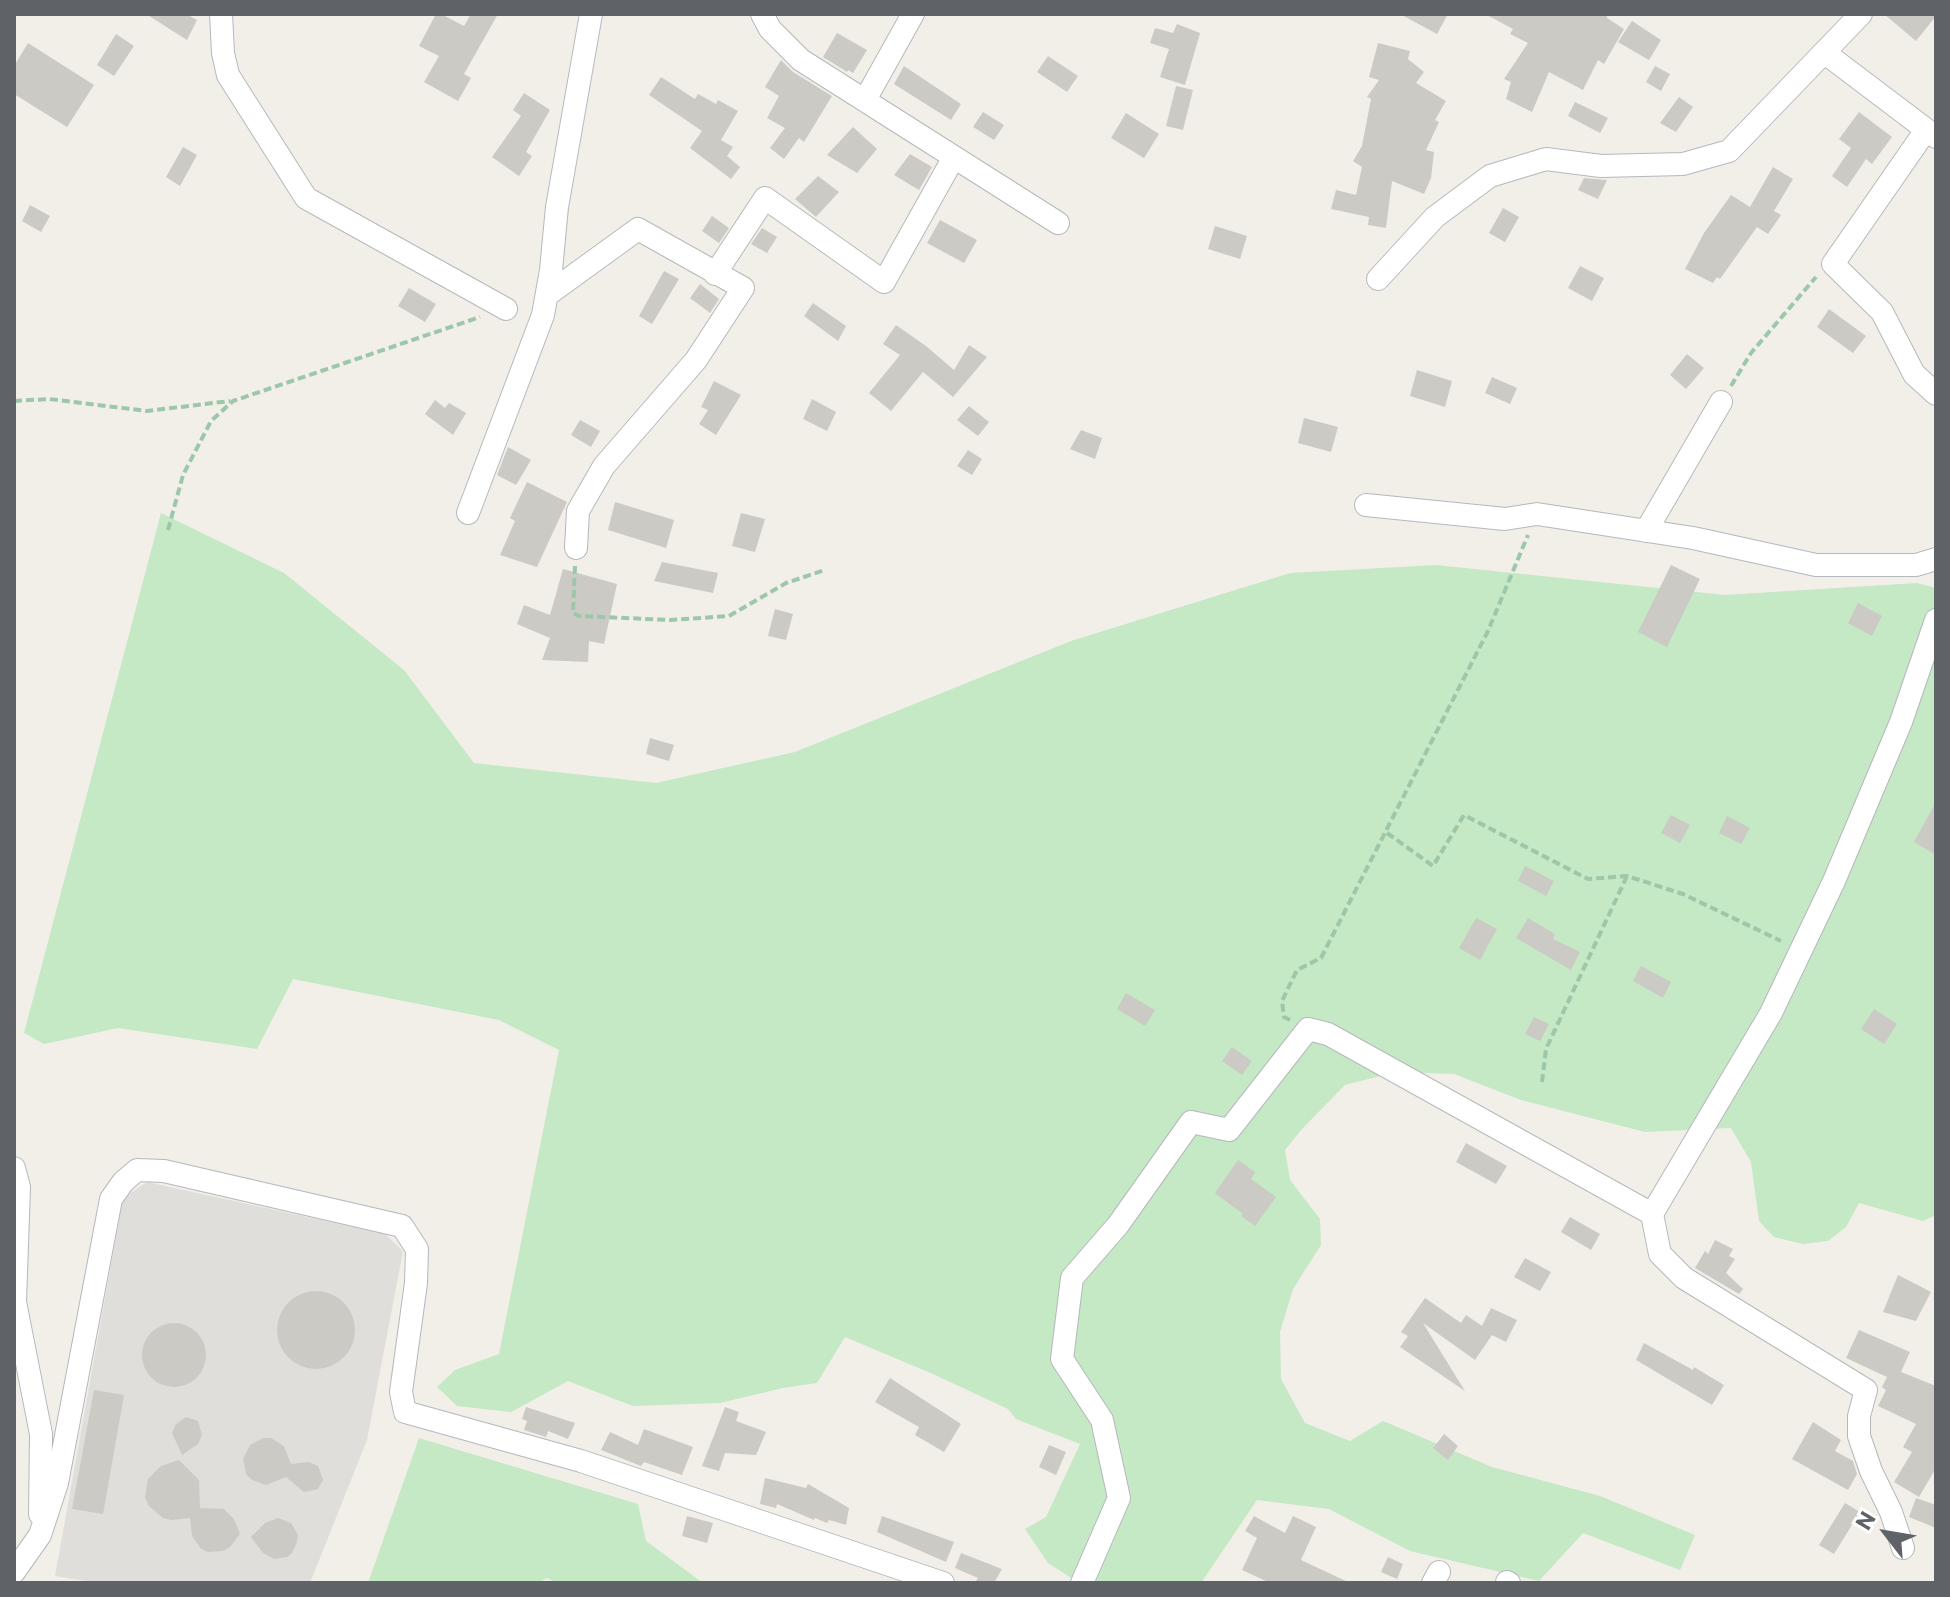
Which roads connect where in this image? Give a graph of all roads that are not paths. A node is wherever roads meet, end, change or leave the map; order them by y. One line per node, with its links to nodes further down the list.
1 (221, 14): 14 (street)
2 (591, 14): 13 (street)
3 (762, 14): 7 (street)
4 (913, 14): 7 (street)
5 (1861, 14): 6 (street)
6 (1825, 53): 8 (street); 12 (street)
7 (865, 100): 9 (street)
8 (1931, 134): 15 (street)
9 (954, 157): 10 (street); 11 (street)
10 (1058, 223)
11 (715, 274): 13 (street); 20 (street)
12 (1378, 279)
13 (547, 295): 18 (street)
14 (506, 309)
15 (1936, 394)
16 (1721, 402): 19 (street)
17 (1366, 505): 19 (street)
18 (468, 513)
19 (1646, 531): 21 (street)
20 (576, 548)
21 (1936, 559)
22 (1936, 620): 24 (street)
23 (14, 1168): 25 (street)
24 (1652, 1214): 26 (street); 29 (street)
25 (40, 1535): 27 (street); 28 (street)
26 (1903, 1548)
27 (14, 1572)
28 (943, 1583)
29 (1082, 1583)

